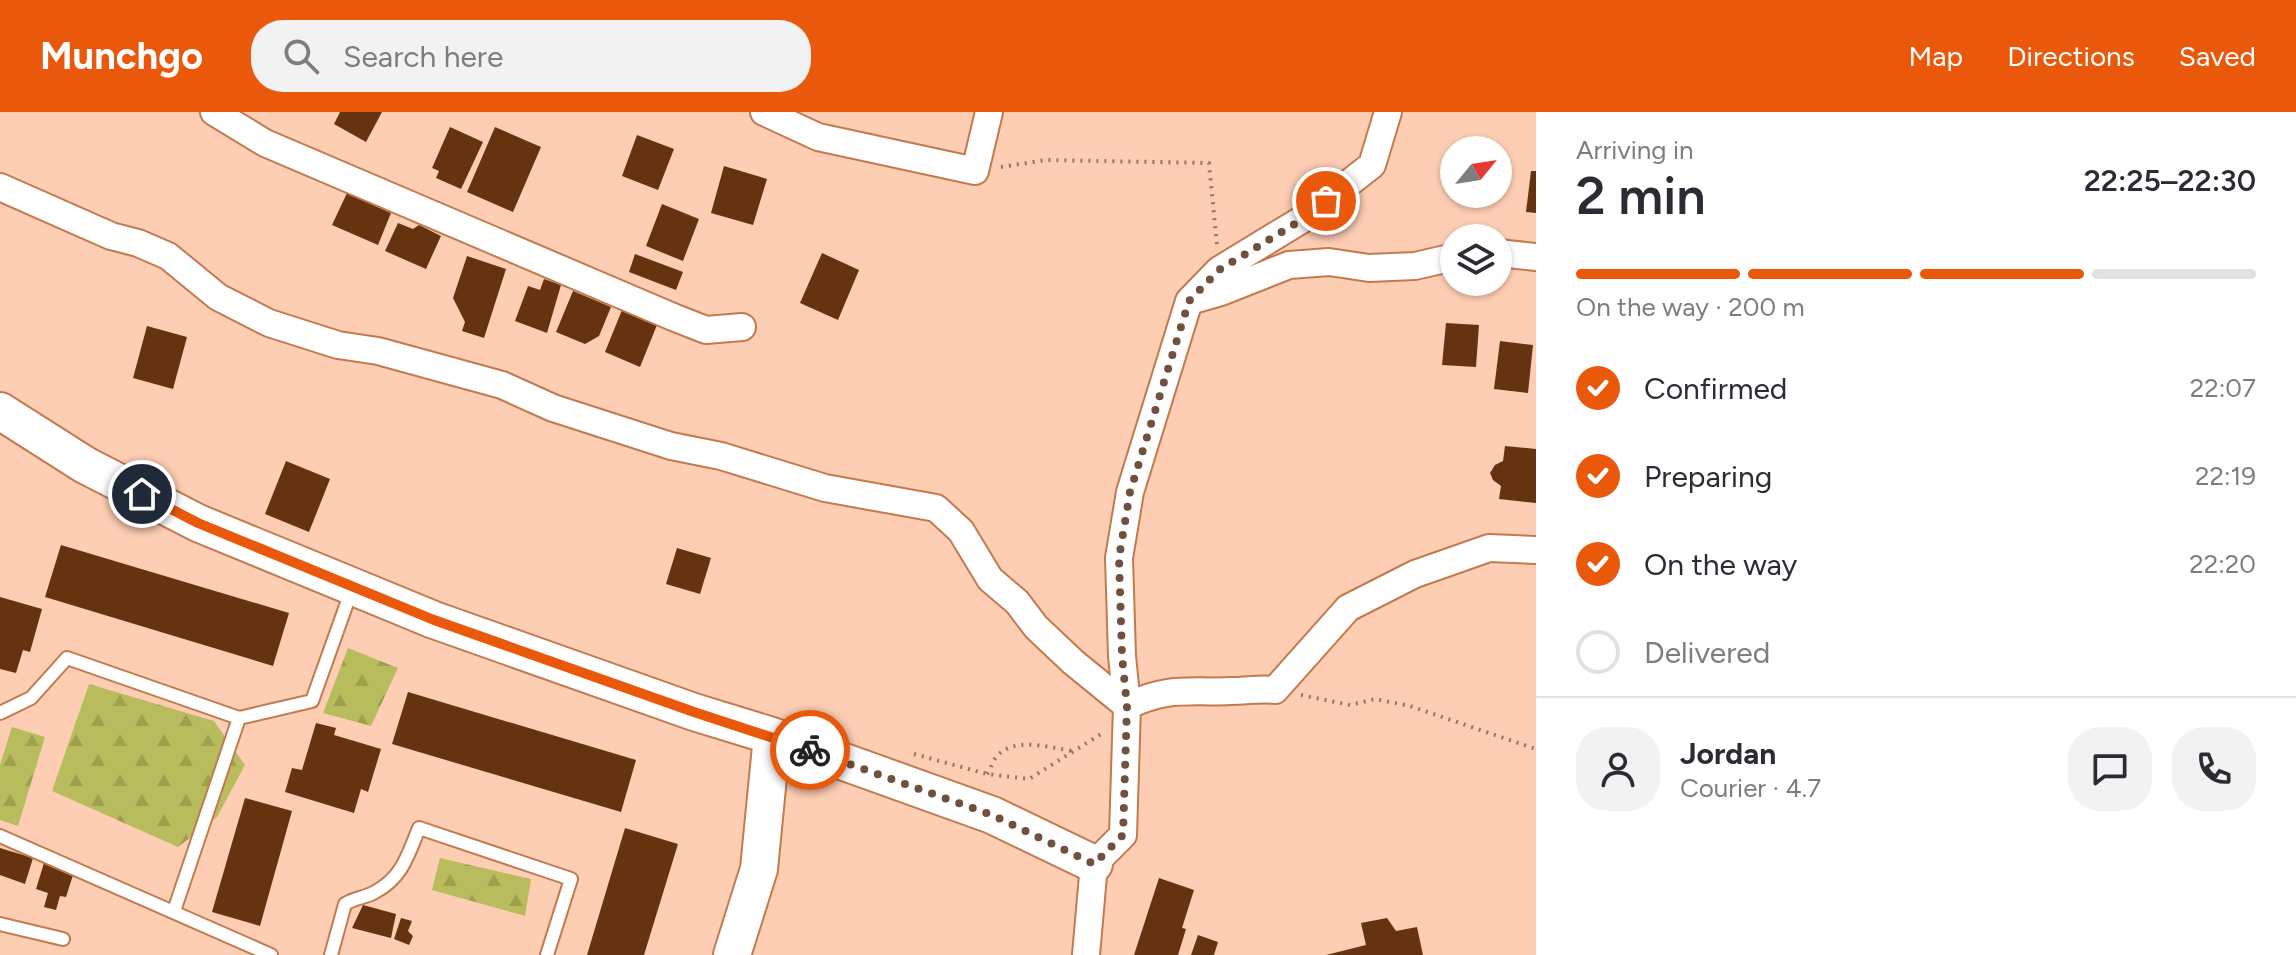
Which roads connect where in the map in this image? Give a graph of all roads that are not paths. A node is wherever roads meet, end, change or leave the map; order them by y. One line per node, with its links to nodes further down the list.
1 (214, 112): 10 (street)
2 (764, 112): 3 (street)
3 (989, 112)
4 (1388, 112): 9 (street)
5 (0, 187): 14 (street)
6 (1512, 254): 7 (street)
7 (1536, 257)
8 (1440, 260): 9 (street)
9 (1189, 301): 14 (street)
10 (742, 327)
11 (0, 411): 13 (street)
12 (1536, 550): 14 (street)
13 (354, 586): 16 (lane); 17 (street)
14 (1127, 706): 19 (street)
15 (0, 713): 16 (lane)
16 (239, 718): 20 (lane)
17 (772, 736): 19 (street); 26 (street)
18 (0, 836): 20 (lane)
19 (1094, 864): 27 (street)
20 (174, 911): 23 (lane)
21 (0, 924): 22 (lane)
22 (63, 939)
23 (271, 955)
24 (331, 955): 25 (lane)
25 (547, 955)
26 (732, 955)
27 (1087, 955)

